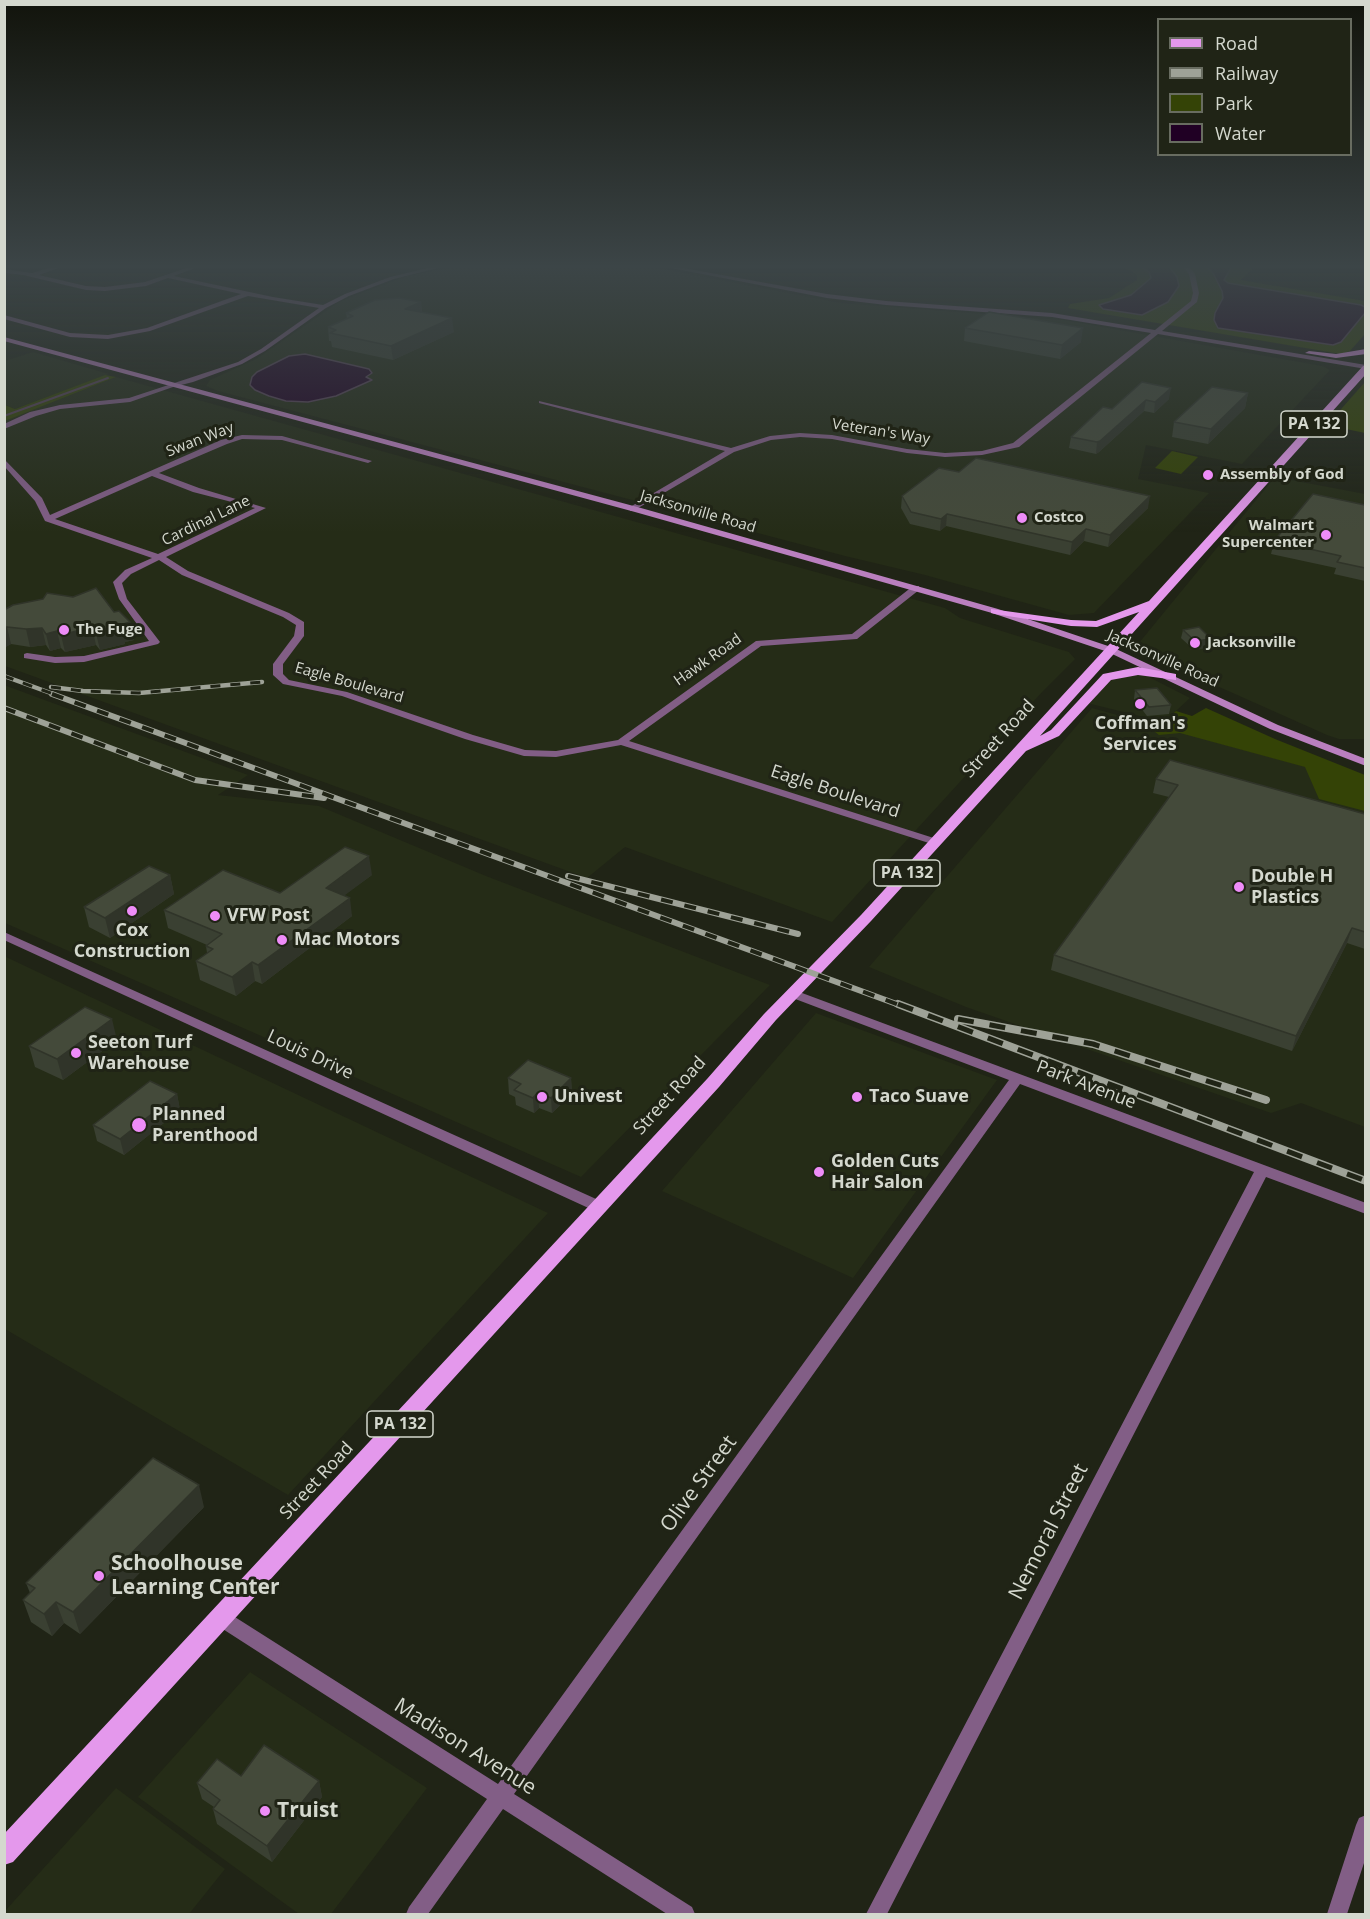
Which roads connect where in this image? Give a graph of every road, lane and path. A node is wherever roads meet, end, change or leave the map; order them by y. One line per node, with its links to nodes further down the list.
1 (60, 355): 10 (main road, Jacksonville Road)
2 (241, 355): 10 (street)
3 (254, 355): 10 (street)
4 (1130, 355): 13 (street, Veteran's Way)
5 (1294, 355): 9 (street)
6 (1315, 355): 9 (street)
7 (1323, 355): 8 (main road)
8 (1344, 355)
9 (1365, 367): 21 (main road, Street Road / PA 132)
10 (171, 385): 12 (street); 17 (main road, Jacksonville Road)
11 (541, 402): 13 (street)
12 (4, 427)
13 (731, 450): 17 (street, Veteran's Way)
14 (4, 461): 18 (street)
15 (368, 462): 16 (street, Swan Way)
16 (151, 473): 18 (street, Swan Way); 19 (street, Cardinal Lane)
17 (633, 509): 20 (main road, Jacksonville Road)
18 (48, 519): 19 (street, Eagle Boulevard)
19 (161, 558): 24 (street, Cardinal Lane); 26 (street, Eagle Boulevard)
20 (916, 588): 22 (main road, Jacksonville Road); 26 (street, Hawk Road)
21 (1154, 602): 22 (main road); 23 (main road, Street Road / PA 132)
22 (995, 611): 23 (main road, Jacksonville Road)
23 (1111, 650): 25 (main road, Jacksonville Road); 27 (main road, Street Road / PA 132)
24 (27, 656)
25 (1172, 677): 27 (main road); 28 (main road, Jacksonville Road)
26 (621, 742): 29 (street, Eagle Boulevard)
27 (1019, 751): 29 (main road, Street Road / PA 132)
28 (1365, 763)
29 (936, 842): 31 (main road, Street Road / PA 132)
30 (4, 935): 34 (street, Louis Drive)
31 (794, 994): 32 (street, Park Avenue); 34 (main road, Street Road / PA 132)
32 (1017, 1078): 33 (street, Park Avenue); 37 (street, Olive Street)
33 (1262, 1171): 35 (street, Park Avenue); 42 (street, Nemoral Street)
34 (600, 1207): 36 (main road, Street Road / PA 132)
35 (1365, 1209)
36 (221, 1618): 37 (street, Madison Avenue); 39 (main road, Street Road / PA 132)
37 (501, 1797): 40 (street, Olive Street); 41 (street, Madison Avenue)
38 (1365, 1825): 43 (street)
39 (4, 1853)
40 (416, 1914)
41 (685, 1914)
42 (876, 1914)
43 (1337, 1914)

